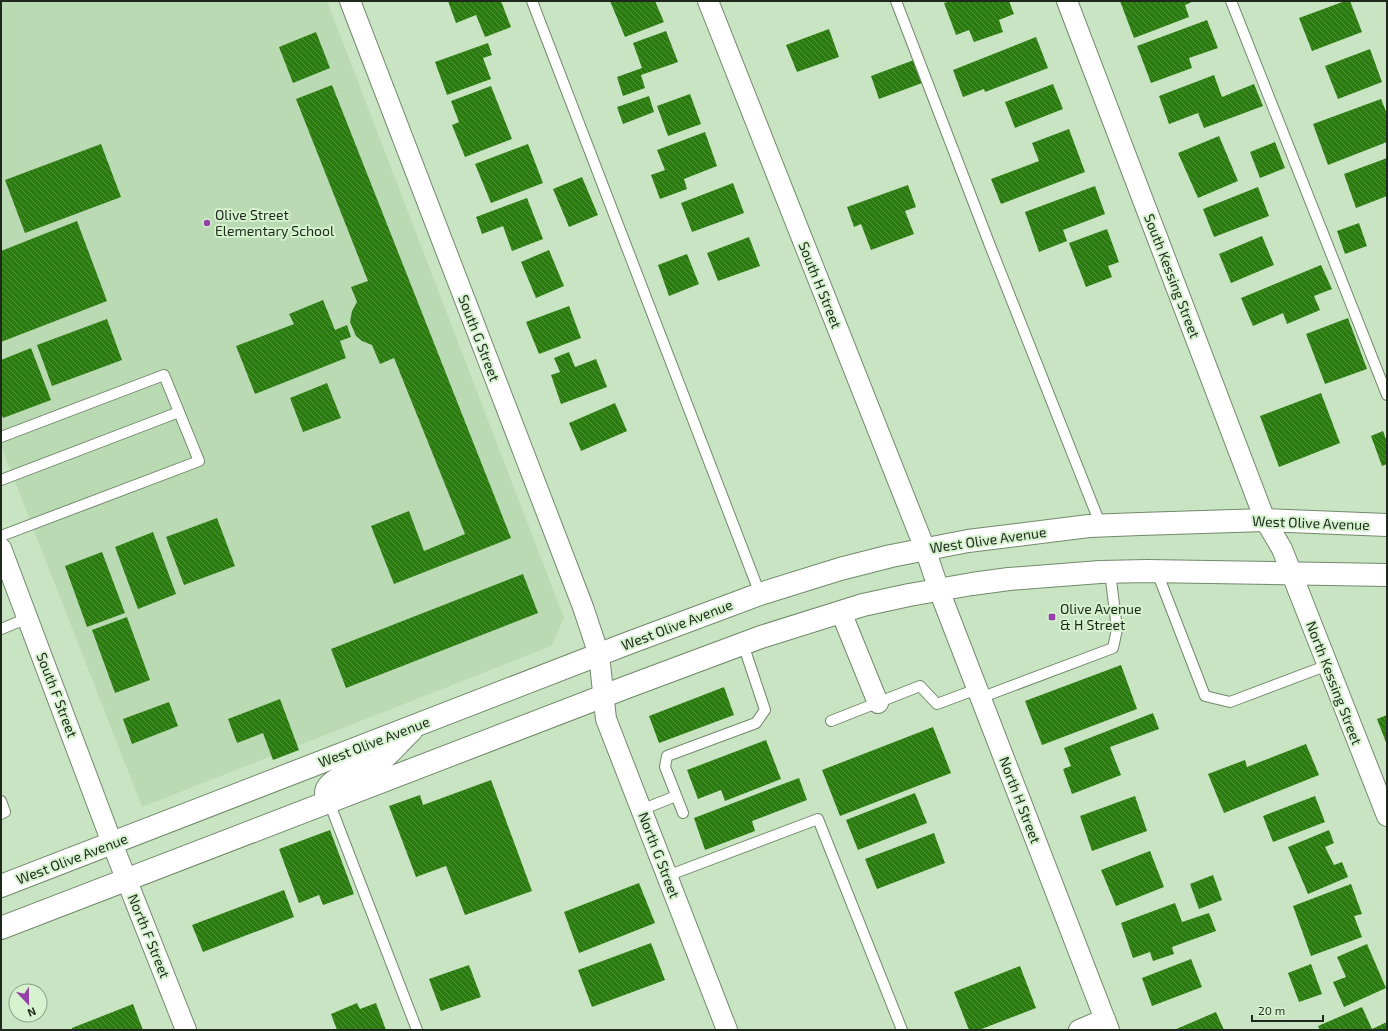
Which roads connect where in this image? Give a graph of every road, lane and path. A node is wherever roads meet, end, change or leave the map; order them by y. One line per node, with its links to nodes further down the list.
1 (350, 1): 28 (street, South G Street)
2 (532, 1): 23 (lane)
3 (708, 1): 17 (street, South H Street)
4 (896, 1): 13 (lane)
5 (1067, 1): 11 (street, South Kessing Street)
6 (1231, 1): 7 (lane)
7 (1387, 396)
8 (179, 412): 9 (lane); 10 (lane); 14 (lane)
9 (1, 437)
10 (1, 480)
11 (1265, 520): 12 (main road, West Olive Avenue); 13 (main road, West Olive Avenue); 16 (street, South Kessing Street)
12 (1387, 525)
13 (1101, 526): 17 (main road, West Olive Avenue)
14 (1, 536)
15 (1, 548): 25 (street, South F Street)
16 (1282, 549): 20 (street, North Kessing Street)
17 (928, 559): 22 (street, North H Street); 23 (main road, West Olive Avenue)
18 (1110, 572): 19 (main road); 22 (main road); 31 (lane)
19 (1157, 572): 20 (main road); 29 (lane)
20 (1292, 574): 21 (main road); 29 (street, North Kessing Street)
21 (1387, 575)
22 (939, 590): 24 (main road); 31 (street, North H Street)
23 (760, 594): 28 (main road, West Olive Avenue)
24 (841, 612): 27 (main road); 32 (street)
25 (28, 618): 26 (lane); 42 (street, South F Street)
26 (1, 629)
27 (743, 644): 30 (main road); 35 (lane)
28 (599, 655): 30 (street, South G Street); 34 (main road, West Olive Avenue)
29 (1328, 665): 41 (street, North Kessing Street)
30 (602, 687): 37 (main road); 38 (street, North G Street)
31 (979, 693): 32 (lane); 47 (street, North H Street)
32 (878, 702): 33 (lane)
33 (831, 721)
34 (416, 726): 37 (main road); 42 (main road, West Olive Avenue)
35 (676, 796): 38 (lane); 39 (lane)
36 (1, 802): 40 (lane)
37 (329, 802): 44 (main road); 49 (lane)
38 (641, 810): 43 (street, North G Street)
39 (683, 813)
40 (1, 814)
41 (1387, 816)
42 (112, 843): 44 (street, North F Street); 45 (main road, West Olive Avenue)
43 (667, 876): 50 (street, North G Street); 51 (lane)
44 (127, 880): 46 (main road); 48 (street, North F Street)
45 (1, 886)
46 (1, 928)
47 (1107, 1025): 52 (street)
48 (186, 1030)
49 (417, 1030)
50 (727, 1030)
51 (902, 1030)
52 (1079, 1030)

